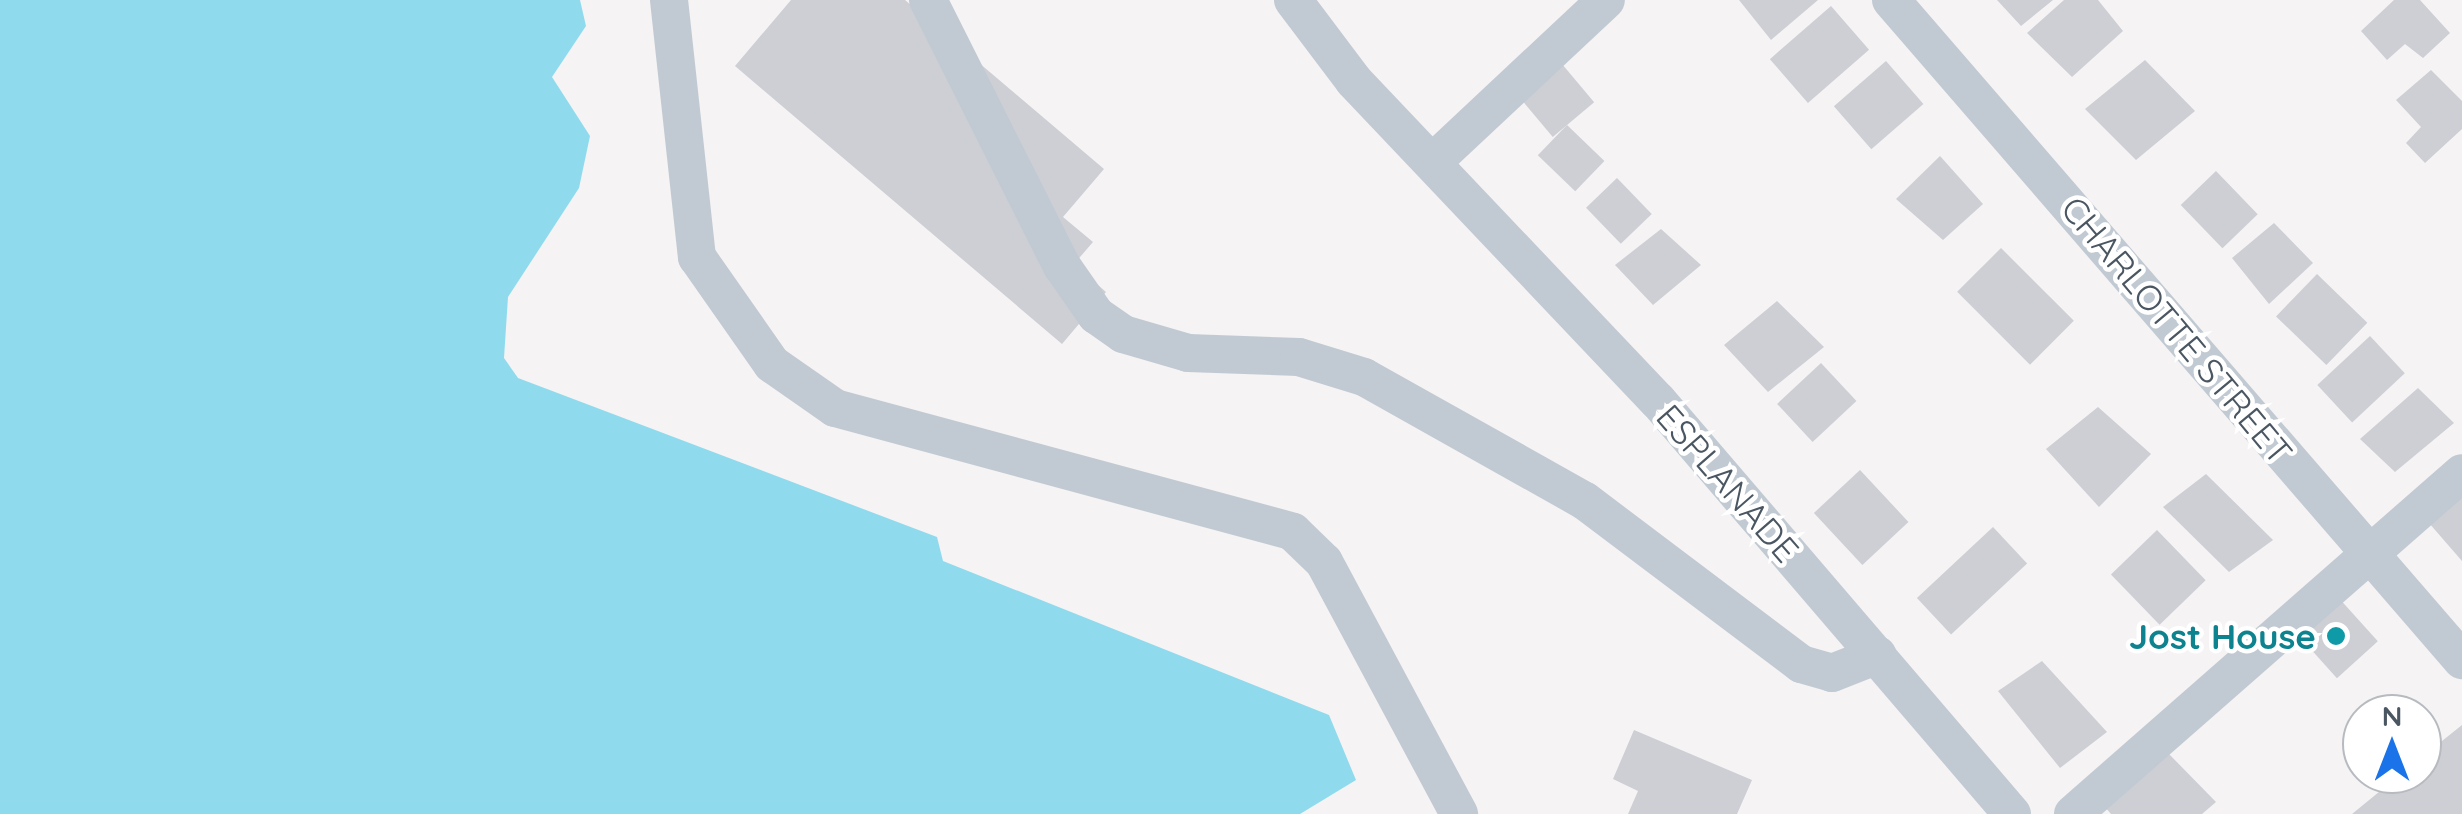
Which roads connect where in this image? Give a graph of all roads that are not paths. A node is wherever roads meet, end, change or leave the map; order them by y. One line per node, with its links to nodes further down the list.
1 (669, 0): 11 (street)
2 (928, 0): 9 (street)
3 (1293, 0): 6 (street, ESPLANADE)
4 (1606, 0): 6 (street)
5 (1891, 0): 8 (street, CHARLOTTE STREET)
6 (1435, 160): 9 (street, ESPLANADE)
7 (2462, 473): 8 (street)
8 (2366, 556): 10 (street, CHARLOTTE STREET); 13 (street)
9 (1878, 655): 12 (street, ESPLANADE)
10 (2462, 660)
11 (1459, 814)
12 (2012, 814)
13 (2072, 814)

